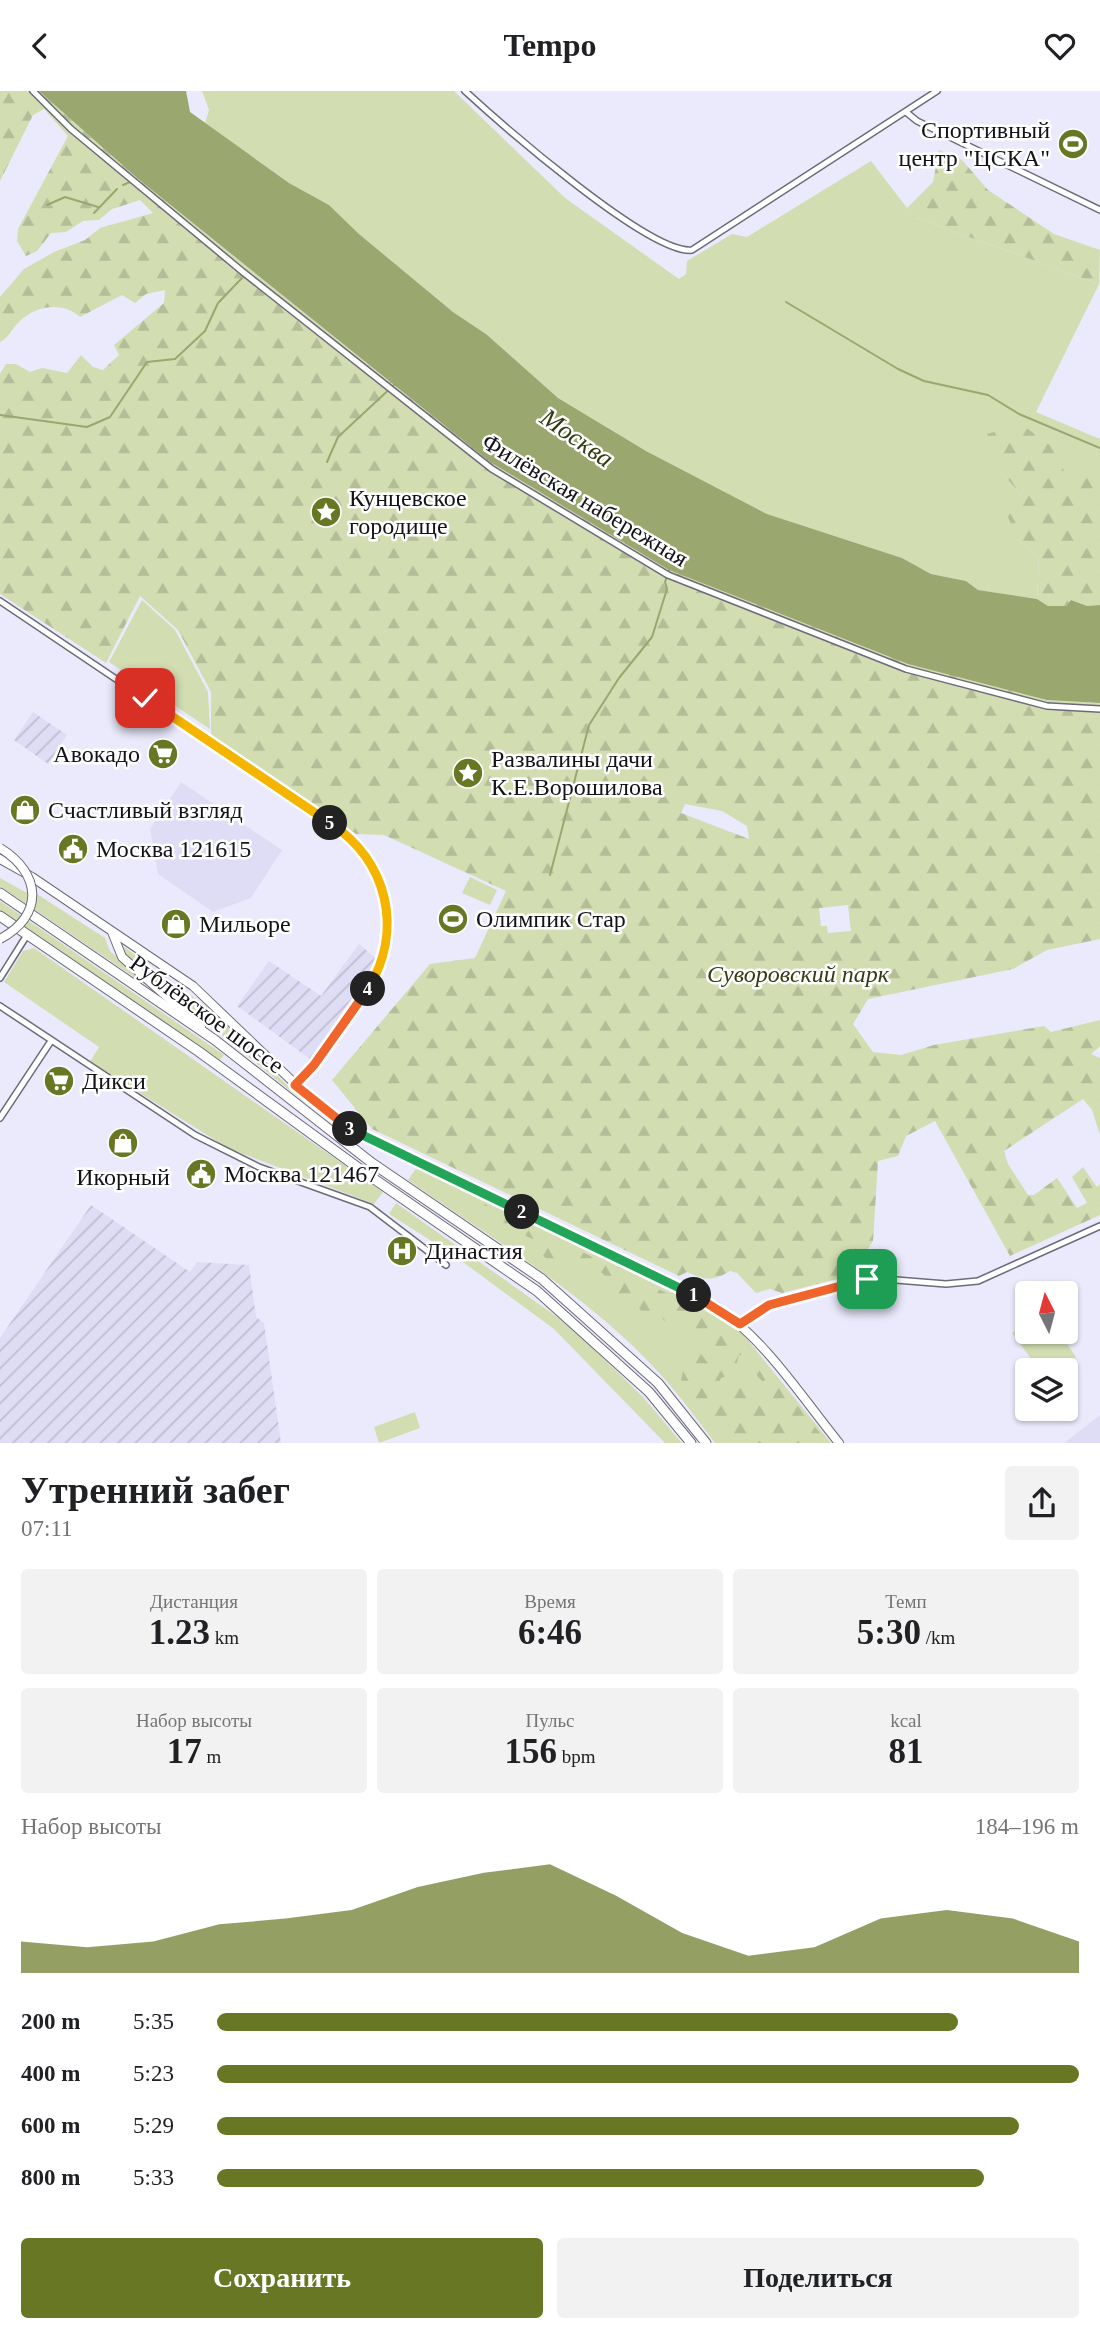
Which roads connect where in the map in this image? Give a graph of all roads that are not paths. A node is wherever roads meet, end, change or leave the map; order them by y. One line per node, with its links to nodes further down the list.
1 (33, 91): 7 (street, Филёвская набережная)
2 (465, 91): 4 (street)
3 (937, 91): 4 (street)
4 (906, 112): 5 (street)
5 (1100, 210)
6 (0, 601): 19 (street)
7 (1100, 709)
8 (0, 848): 14 (street, bridge)
9 (0, 859): 12 (street)
10 (0, 893): 17 (main road, Рублёвское шоссе)
11 (0, 916): 13 (main road, Рублёвское шоссе)
12 (112, 932): 17 (street); 19 (street)
13 (27, 935): 15 (street); 24 (main road, Рублёвское шоссе)
14 (0, 939)
15 (0, 978)
16 (0, 1006): 18 (street)
17 (215, 1040): 25 (main road, Рублёвское шоссе)
18 (51, 1041): 20 (street); 22 (street)
19 (295, 1085): 23 (street)
20 (0, 1118)
21 (1100, 1227): 23 (street)
22 (446, 1265)
23 (740, 1324): 26 (street)
24 (691, 1443)
25 (706, 1443)
26 (839, 1443)

